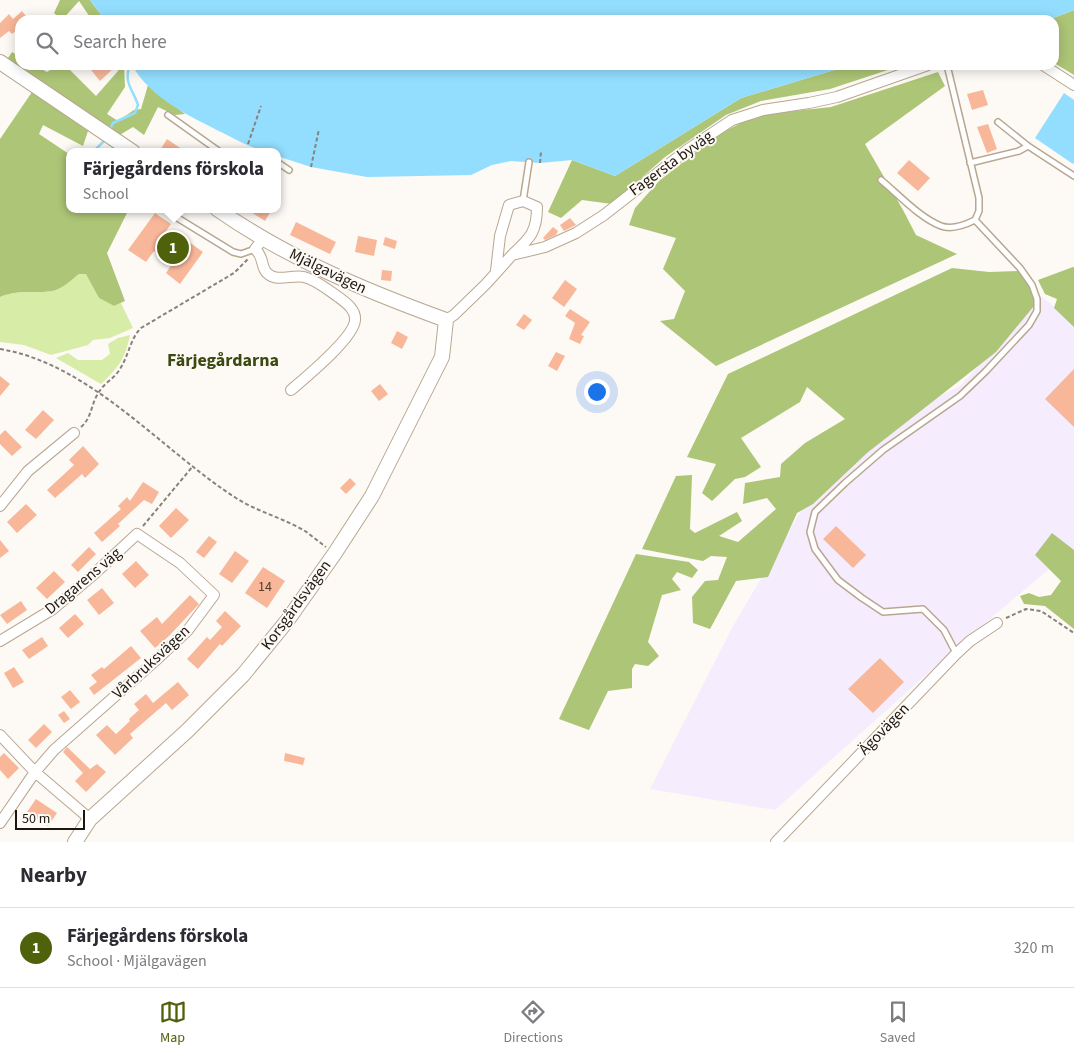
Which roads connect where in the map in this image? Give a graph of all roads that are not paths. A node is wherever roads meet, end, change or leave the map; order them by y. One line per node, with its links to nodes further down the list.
1 (0, 62): 9 (street)
2 (914, 70): 22 (street, Fagersta byväg)
3 (947, 70): 12 (lane)
4 (1052, 70): 5 (street)
5 (1074, 85)
6 (168, 115): 10 (lane)
7 (998, 122): 8 (lane)
8 (1028, 146): 12 (lane); 15 (lane)
9 (127, 148)
10 (214, 148)
11 (529, 162): 17 (lane)
12 (970, 163): 20 (lane)
13 (281, 165): 14 (lane)
14 (289, 170)
15 (1074, 176)
16 (882, 180): 20 (lane)
17 (523, 201): 22 (street); 23 (street)
18 (222, 213): 21 (street, Mjälgavägen)
19 (176, 217): 21 (lane)
20 (975, 220): 31 (lane)
21 (259, 244): 24 (street, Mjälgavägen); 25 (street)
22 (512, 255): 23 (street)
23 (496, 271): 24 (street)
24 (446, 320): 34 (street, Korsgårdsvägen)
25 (291, 390)
26 (74, 433): 27 (street)
27 (0, 506)
28 (137, 534): 30 (street, Dragarens väg); 33 (street, Vårbruksvägen)
29 (997, 623): 31 (street, Ägovägen)
30 (0, 640)
31 (956, 654): 37 (street, Ägovägen)
32 (0, 735): 33 (street)
33 (35, 772): 34 (street); 35 (street)
34 (90, 819): 36 (street, Korsgårdsvägen)
35 (0, 823)
36 (74, 842)
37 (776, 842)

